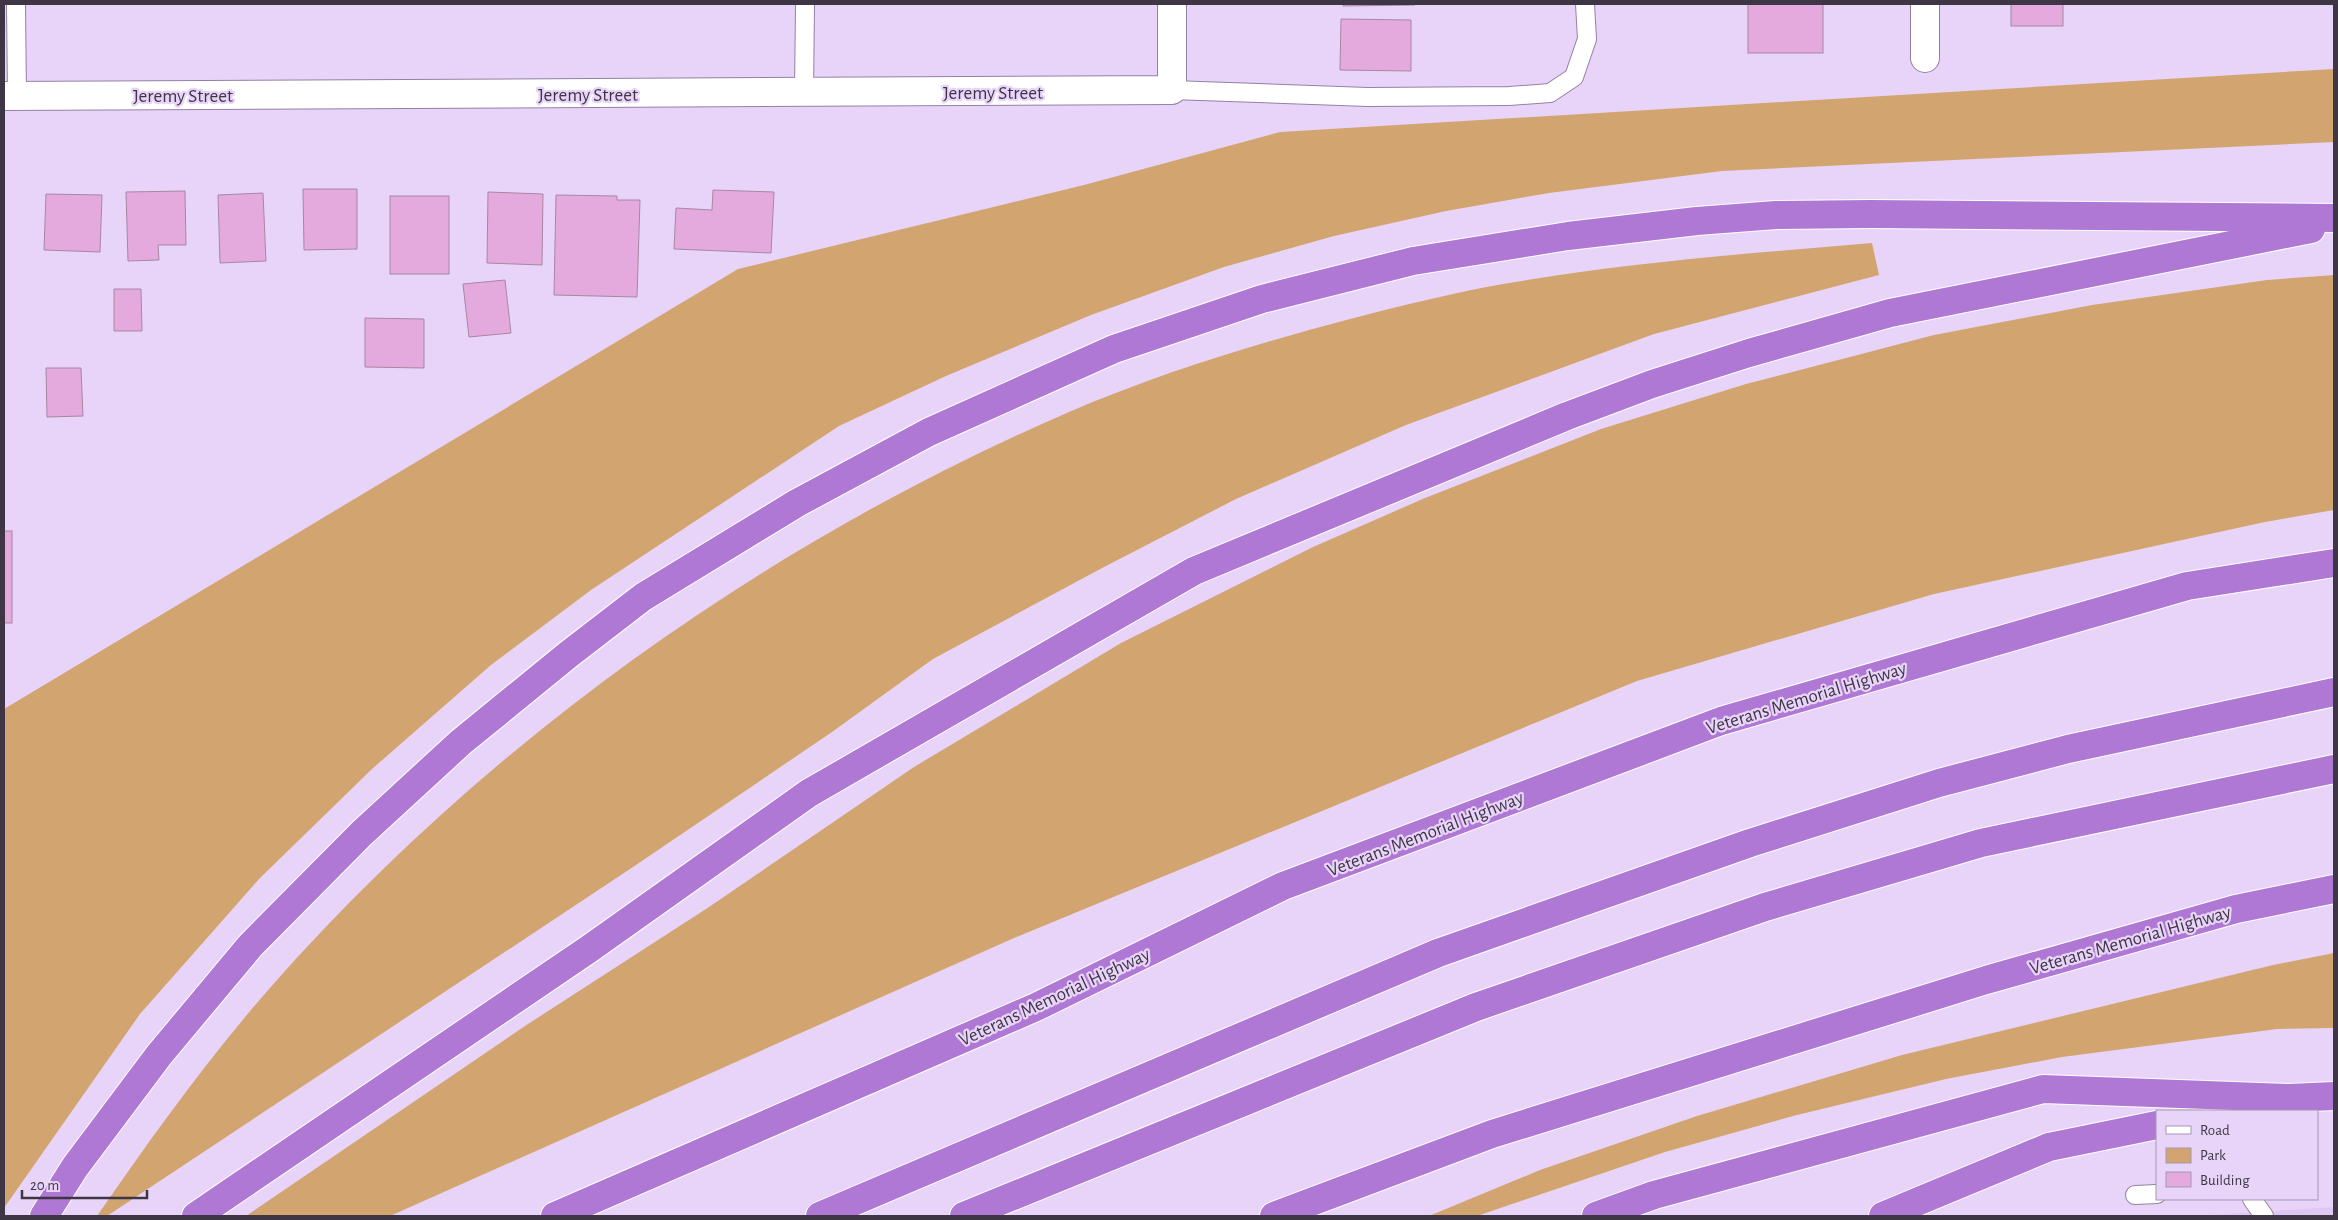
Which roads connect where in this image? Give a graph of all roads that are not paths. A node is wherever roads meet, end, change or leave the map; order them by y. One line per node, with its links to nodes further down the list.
1 (16, 4): 9 (lane)
2 (805, 4): 8 (lane)
3 (1172, 4): 7 (street)
4 (1585, 4): 7 (lane)
5 (1925, 4): 6 (street)
6 (1925, 58)
7 (1172, 90): 8 (street, Jeremy Street)
8 (804, 93): 9 (street, Jeremy Street)
9 (10, 96)
10 (2334, 218): 23 (highway)
11 (2334, 224): 24 (highway)
12 (2334, 563): 25 (highway, Veterans Memorial Highway)
13 (2334, 692): 26 (highway)
14 (2334, 769): 27 (highway)
15 (2334, 889): 28 (highway, Veterans Memorial Highway)
16 (2334, 1096): 17 (highway)
17 (2289, 1098): 18 (highway); 29 (highway)
18 (2227, 1110)
19 (2156, 1125): 30 (highway)
20 (2156, 1194): 21 (lane)
21 (2135, 1195)
22 (2253, 1200): 31 (lane)
23 (44, 1216)
24 (196, 1216)
25 (555, 1216)
26 (820, 1216)
27 (964, 1216)
28 (1274, 1216)
29 (1596, 1216)
30 (1883, 1216)
31 (2264, 1216)

